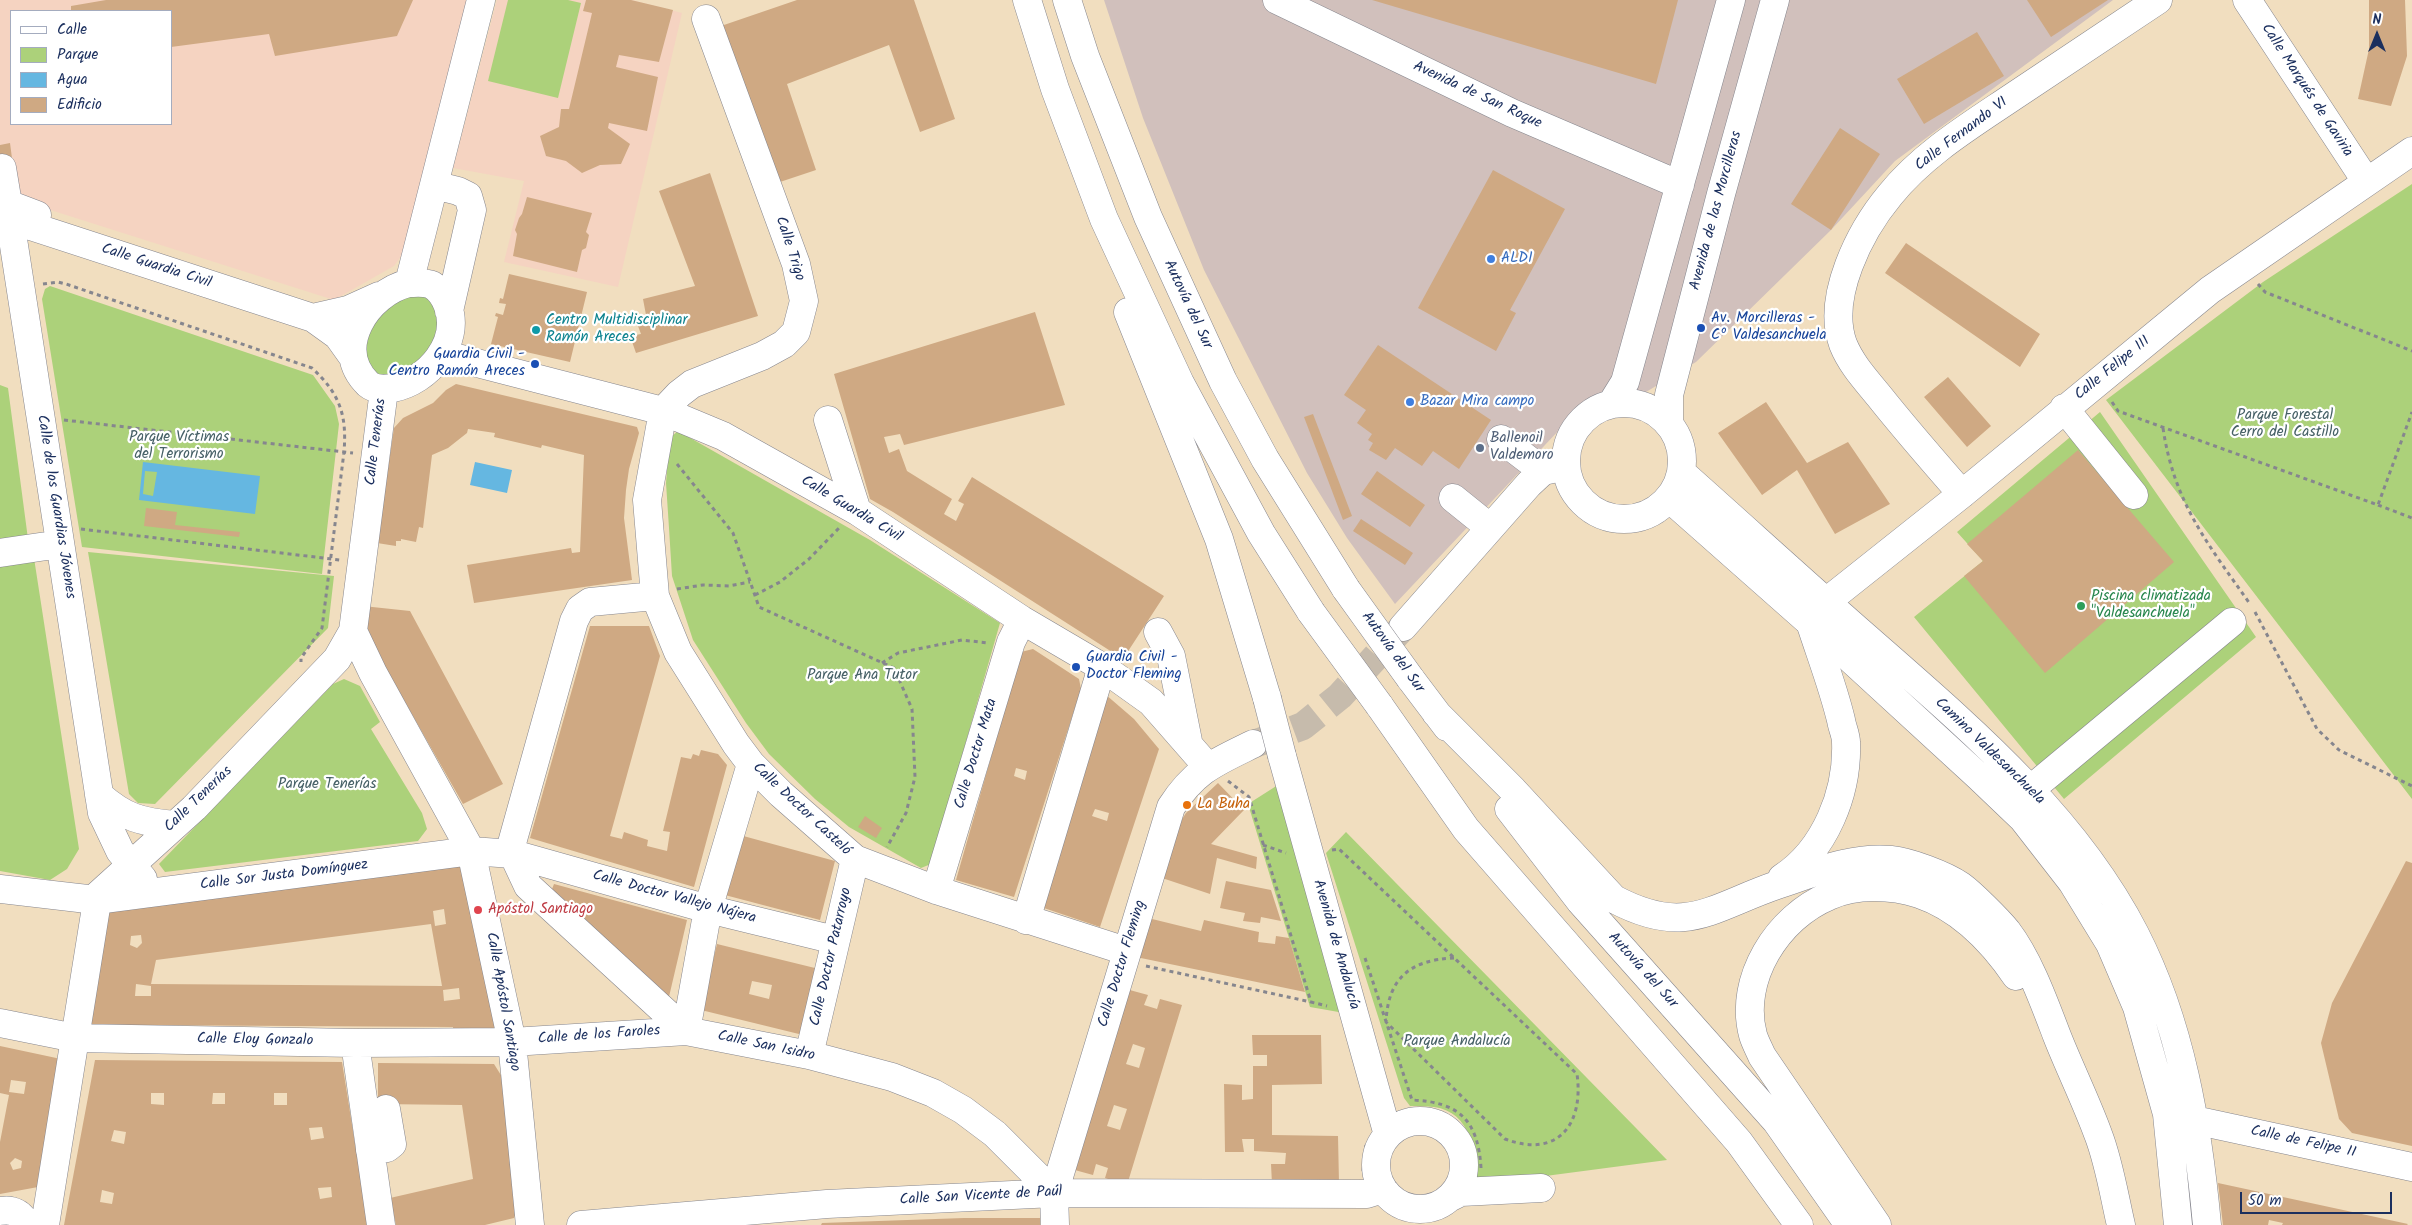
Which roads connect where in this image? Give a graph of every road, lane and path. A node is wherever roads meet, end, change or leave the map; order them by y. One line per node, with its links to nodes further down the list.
1 (481, 0): 15 (main road)
2 (1027, 0): 18 (main road)
3 (1067, 0): 11 (main road, Autovía del Sur)
4 (1079, 0): 11 (main road)
5 (1277, 0): 16 (main road, Avenida de San Roque)
6 (1731, 0): 16 (main road)
7 (1775, 0): 37 (main road, Avenida de las Morcilleras)
8 (2158, 0): 44 (main road, Calle Fernando VI)
9 (2247, 0): 14 (main road, Calle Marqués de Gaviria)
10 (706, 19): 33 (main road, Calle Trigo)
11 (1085, 56): 69 (main road, Autovía del Sur, bridge)
12 (2412, 150): 14 (main road, Calle Felipe III)
13 (2, 168): 21 (main road)
14 (2366, 181): 19 (main road, Calle Felipe III)
15 (434, 185): 20 (main road); 24 (main road)
16 (1680, 185): 31 (main road)
17 (5, 218): 21 (main road, Calle Guardia Civil); 22 (main road, Calle de los Guardias Jóvenes)
18 (1104, 219): 110 (main road, Avenida de Andalucía, bridge); 126 (main road, bridge)
19 (2245, 265): 26 (path); 29 (main road, Calle Felipe III)
20 (409, 282): 23 (main road); 24 (main road)
21 (221, 288): 25 (main road, Calle Guardia Civil)
22 (20, 291): 35 (main road, Calle de los Guardias Jóvenes); 41 (path)
23 (380, 295): 25 (main road); 28 (main road)
24 (449, 311): 27 (main road)
25 (313, 318): 28 (main road, Calle Guardia Civil)
26 (2412, 351)
27 (442, 354): 30 (main road); 33 (main road, Calle Guardia Civil)
28 (352, 357): 30 (main road)
29 (2098, 381): 32 (main road, Calle Felipe III); 38 (path)
30 (384, 390): 62 (main road, Calle Tenerías)
31 (1612, 404): 37 (main road); 42 (main road)
32 (2064, 408): 44 (main road, Calle Felipe III); 45 (main road)
33 (663, 411): 39 (main road, Calle Doctor Casteló); 49 (main road, Calle Guardia Civil)
34 (2412, 412): 48 (path)
35 (41, 417): 41 (path); 52 (main road, Calle de los Guardias Jóvenes)
36 (828, 420): 49 (main road)
37 (1669, 424): 43 (main road)
38 (2163, 428): 48 (path); 74 (path)
39 (656, 438): 55 (path); 57 (main road, Calle Doctor Casteló)
40 (1501, 439): 42 (main road)
41 (344, 452): 54 (path)
42 (1555, 469): 47 (main road); 51 (main road)
43 (1681, 472): 47 (main road); 58 (main road, Camino Valdesanchuela)
44 (1962, 494): 58 (main road, Calle Felipe III)
45 (2134, 495)
46 (1453, 498): 51 (main road)
47 (1669, 498): 60 (main road, Camino Valdesanchuela)
48 (2378, 505): 50 (path)
49 (857, 511): 56 (path); 63 (main road, Calle Guardia Civil)
50 (2412, 518)
51 (1489, 528): 61 (main road)
52 (59, 535): 53 (main road); 54 (path); 76 (main road, Calle de los Guardias Jóvenes)
53 (0, 553)
54 (330, 559): 68 (path)
55 (750, 582): 56 (path); 57 (path)
56 (755, 595): 65 (path)
57 (655, 596): 72 (main road, Calle Doctor Casteló); 81 (main road)
58 (1826, 602): 75 (main road, Camino Valdesanchuela)
59 (2232, 622): 75 (main road)
60 (1811, 625): 87 (main road); 130 (main road, Camino Valdesanchuela)
61 (1403, 627)
62 (353, 631): 67 (main road, Calle Apóstol Santiago); 68 (main road, Calle Tenerías)
63 (1017, 631): 65 (path); 66 (main road, Calle Guardia Civil); 88 (main road, Calle Doctor Mata)
64 (1158, 632): 70 (main road)
65 (882, 663): 84 (path)
66 (1102, 667): 70 (main road, Calle Guardia Civil); 93 (main road)
67 (372, 674): 68 (main road); 80 (main road, Calle Apóstol Santiago)
68 (321, 676): 78 (main road, Calle Tenerías)
69 (1436, 714): 87 (main road); 127 (main road, Autovía del Sur)
70 (1188, 743): 73 (main road, Calle Guardia Civil)
71 (1253, 744): 73 (main road, Calle Doctor Fleming)
72 (751, 764): 84 (main road, Calle Doctor Casteló); 92 (main road)
73 (1208, 766): 95 (main road, Calle Doctor Fleming)
74 (2412, 786)
75 (2031, 789): 109 (main road, Camino Valdesanchuela)
76 (99, 795): 78 (main road); 85 (main road, Calle de los Guardias Jóvenes)
77 (1248, 797): 79 (path)
78 (175, 825): 85 (main road, Calle Tenerías)
79 (1263, 845): 82 (path); 98 (path)
80 (472, 851): 81 (main road, Calle Doctor Vallejo Nájera); 89 (main road, Calle Sor Justa Domínguez); 90 (main road, Calle Apóstol Santiago)
81 (513, 854): 90 (main road); 92 (main road, Calle Doctor Vallejo Nájera); 102 (main road)
82 (1288, 854)
83 (1331, 854): 97 (path)
84 (866, 863): 88 (main road, Calle Doctor Casteló); 94 (main road, Calle Doctor Patarroyo)
85 (130, 865): 89 (main road, Calle de los Guardias Jóvenes); 91 (main road, Calle Tenerías)
86 (0, 889): 91 (main road, Calle Sor Justa Domínguez)
87 (1766, 889): 105 (main road)
88 (936, 890): 93 (main road, Calle Doctor Casteló)
89 (156, 892): 91 (main road, Calle Sor Justa Domínguez)
90 (483, 896): 104 (main road, Calle Apóstol Santiago)
91 (96, 900): 103 (main road)
92 (708, 909): 94 (main road, Calle Doctor Vallejo Nájera); 102 (main road)
93 (1026, 920): 95 (main road, Calle Doctor Casteló)
94 (835, 940): 107 (main road, Calle Doctor Patarroyo)
95 (1125, 956): 98 (path); 115 (main road, Calle Doctor Fleming)
96 (1365, 957): 100 (path)
97 (1454, 958): 100 (path); 100 (path)
98 (1311, 1002): 99 (path)
99 (1336, 1008)
100 (1386, 1022): 116 (path)
101 (0, 1023): 103 (main road, Calle Eloy Gonzalo)
102 (686, 1030): 104 (main road, Calle de los Faroles); 107 (main road, Calle San Isidro)
103 (75, 1038): 106 (main road, Calle Eloy Gonzalo); 121 (main road)
104 (512, 1042): 106 (main road, Calle Eloy Gonzalo); 123 (main road, Calle Apóstol Santiago)
105 (2060, 1042): 128 (main road); 129 (main road)
106 (355, 1043): 111 (main road)
107 (809, 1055): 115 (main road, Calle San Isidro)
108 (386, 1110): 111 (main road)
109 (2194, 1120): 112 (main road, Calle de Felipe II); 131 (main road, Camino Valdesanchuela)
110 (1388, 1134): 114 (main road); 116 (main road)
111 (370, 1150): 122 (main road)
112 (2412, 1167)
113 (1541, 1188): 116 (main road)
114 (1382, 1189): 115 (main road, Calle San Vicente de Paúl); 119 (main road)
115 (1054, 1193): 118 (main road, Calle San Vicente de Paúl); 125 (main road, Calle Doctor Fleming)
116 (1463, 1194): 119 (main road)
117 (0, 1211): 120 (main road)
118 (808, 1215): 124 (main road, Calle San Vicente de Paúl)
119 (1426, 1217)
120 (27, 1225)
121 (45, 1225)
122 (381, 1225)
123 (530, 1225)
124 (581, 1225)
125 (1055, 1225)
126 (1799, 1225)
127 (1849, 1225)
128 (1877, 1225)
129 (2121, 1225)
130 (2178, 1225)
131 (2207, 1225)

